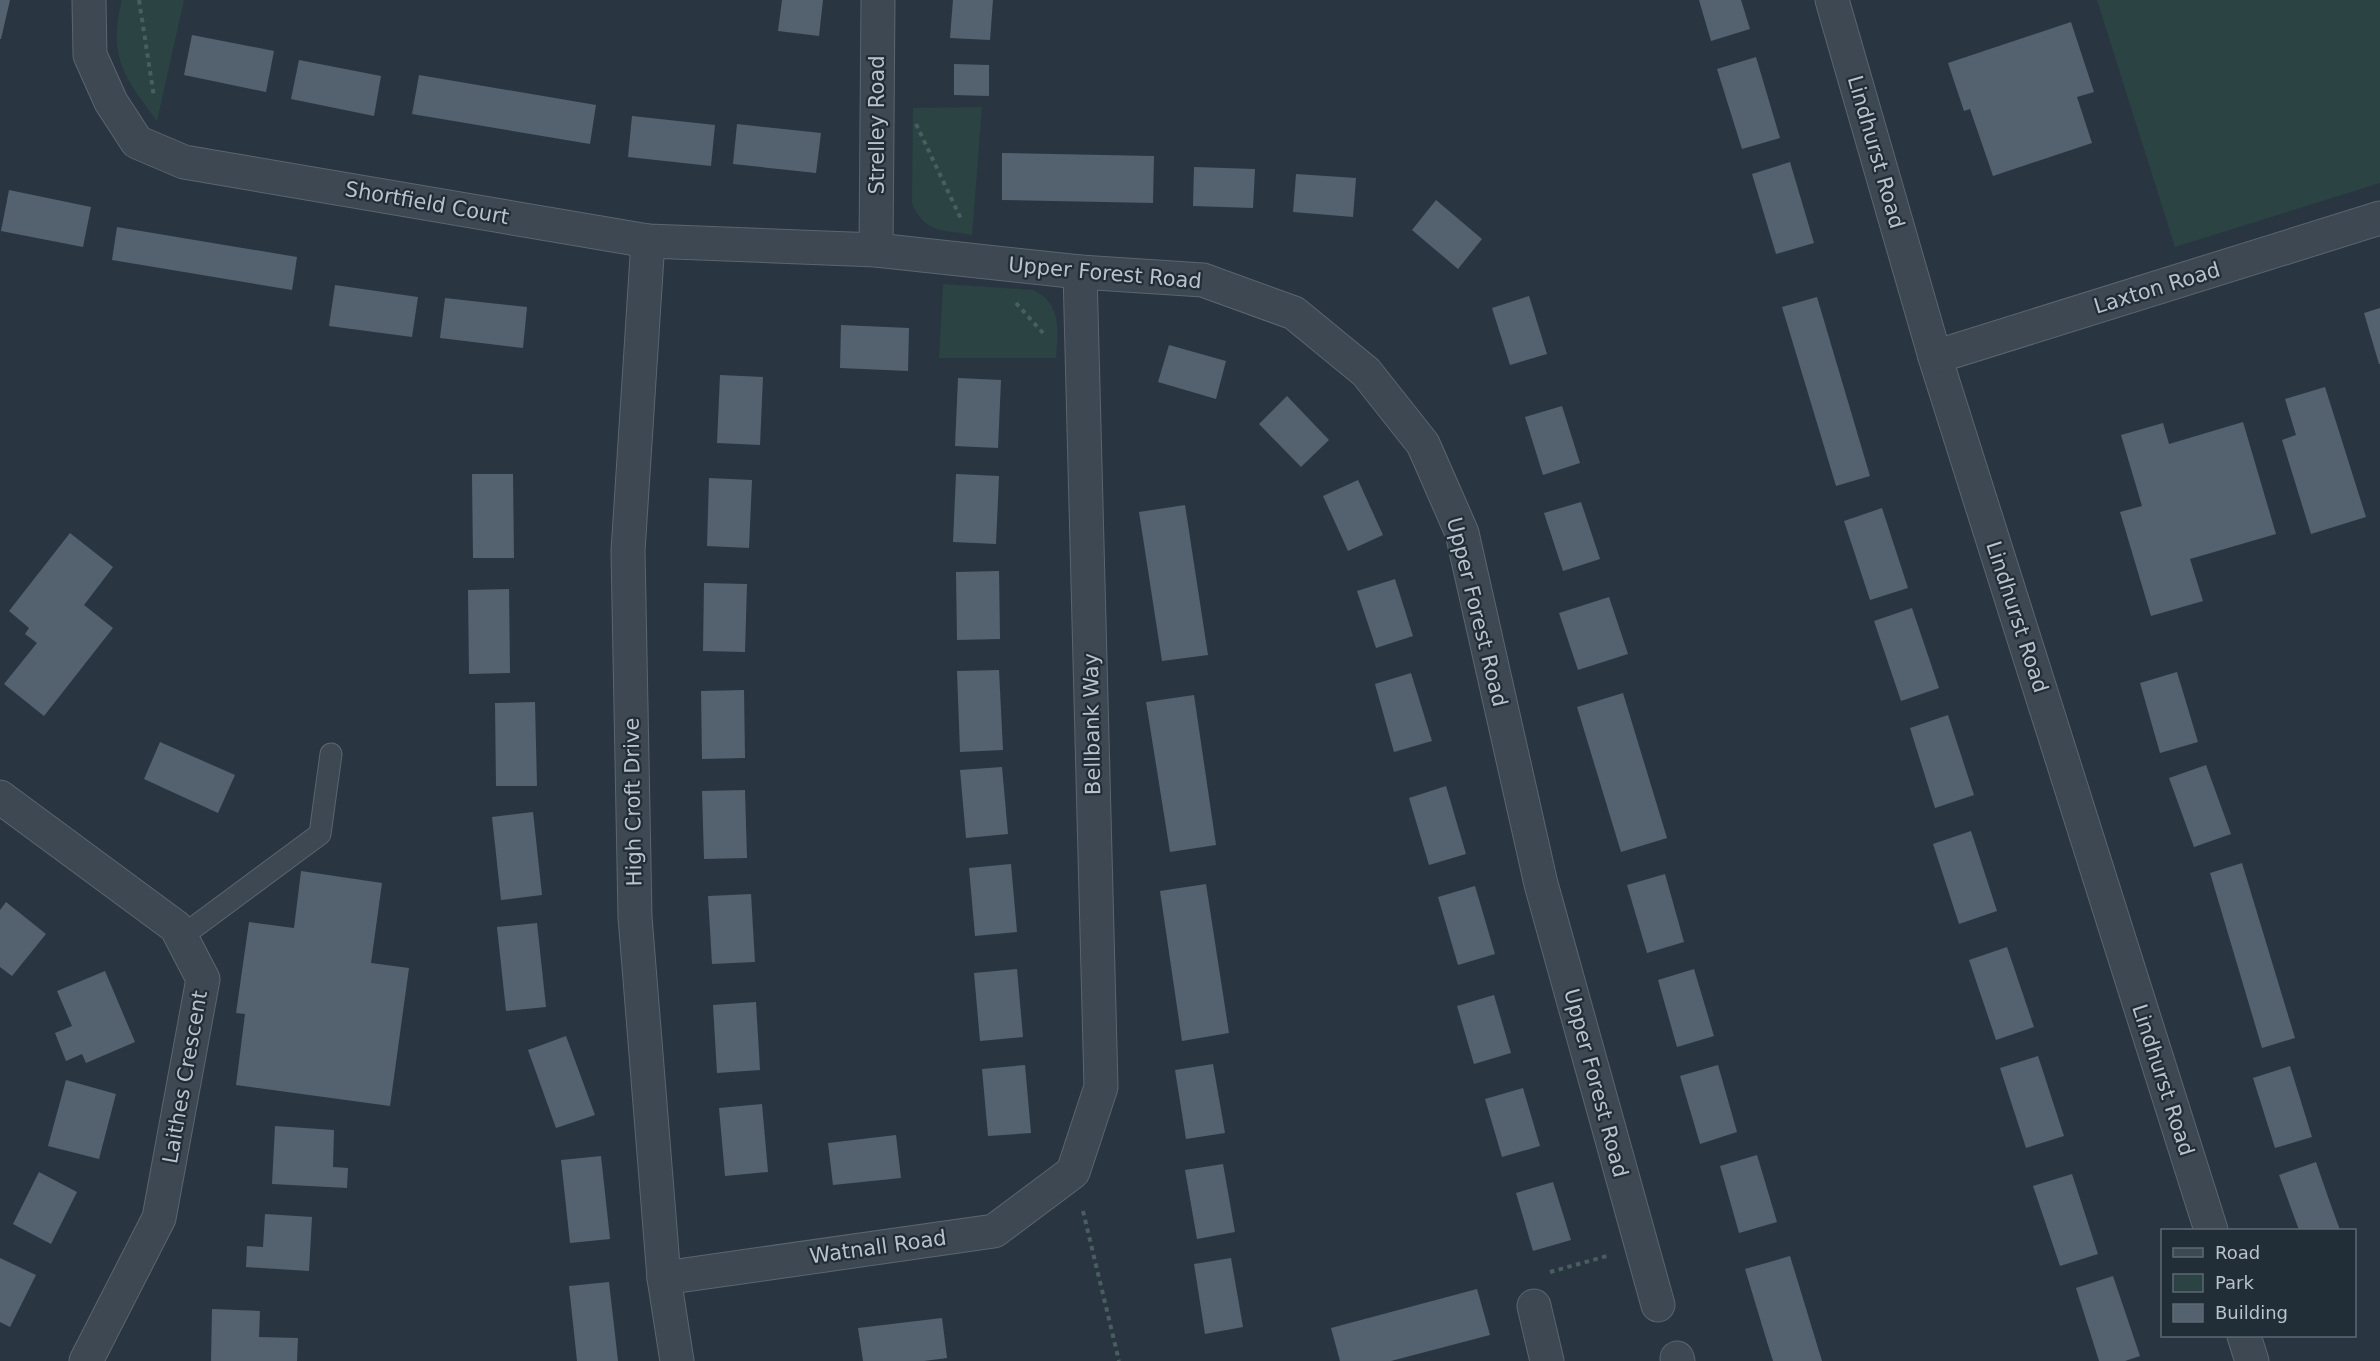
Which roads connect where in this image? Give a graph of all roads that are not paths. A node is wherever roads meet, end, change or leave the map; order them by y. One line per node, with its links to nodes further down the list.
1 (89, 0): 5 (street, Shortfield Court)
2 (878, 0): 6 (street, Strelley Road)
3 (1832, 0): 8 (street, Lindhurst Road)
4 (2380, 218): 8 (street, Laxton Road)
5 (648, 241): 6 (street, Shortfield Court); 14 (street, High Croft Drive)
6 (876, 250): 7 (street, Upper Forest Road)
7 (1080, 272): 12 (street, Bellbank Way); 15 (street, Upper Forest Road)
8 (1935, 357): 13 (street, Lindhurst Road)
9 (331, 754): 11 (lane)
10 (0, 797): 11 (street, Laithes Crescent)
11 (181, 937): 18 (street, Laithes Crescent)
12 (1073, 1172): 14 (street, Watnall Road)
13 (2211, 1229)
14 (664, 1278): 19 (street, High Croft Drive)
15 (1658, 1305)
16 (1534, 1306): 20 (street)
17 (2245, 1337): 21 (street)
18 (86, 1361)
19 (677, 1361)
20 (1547, 1361)
21 (2252, 1361)

